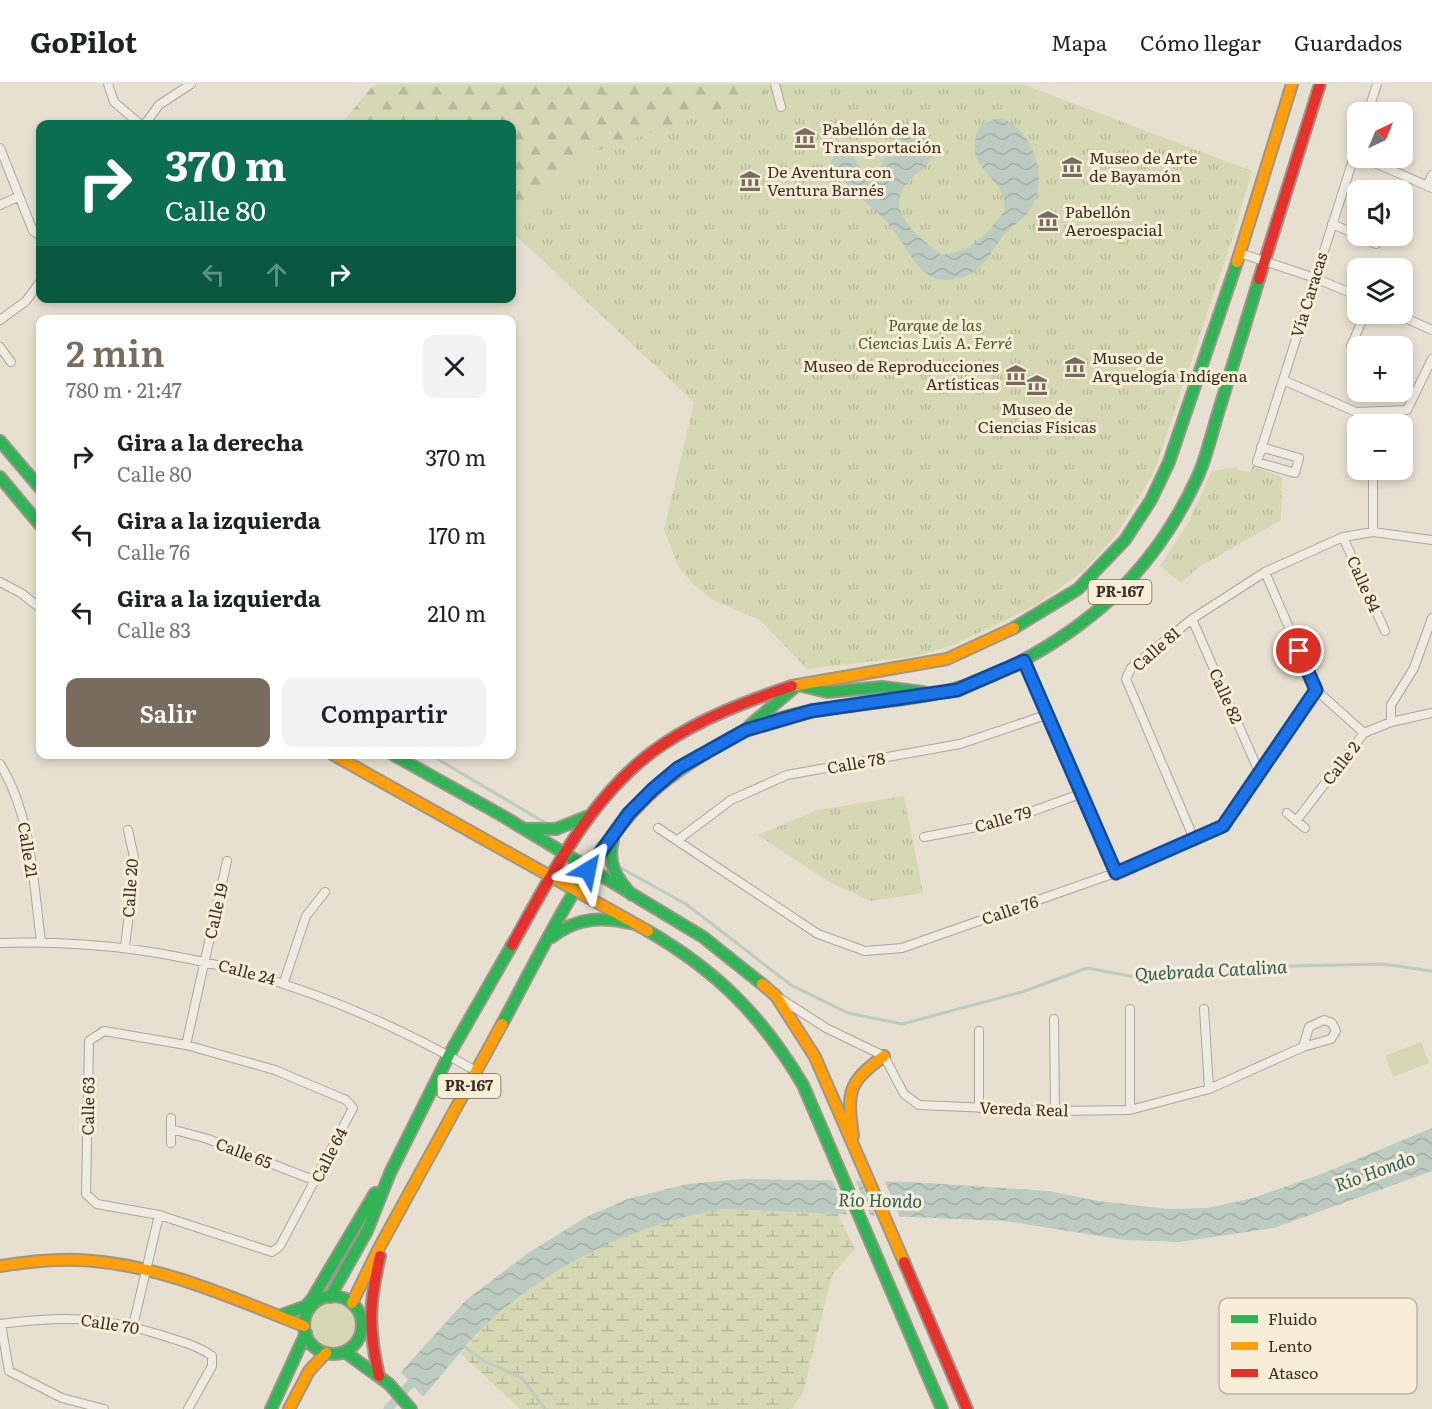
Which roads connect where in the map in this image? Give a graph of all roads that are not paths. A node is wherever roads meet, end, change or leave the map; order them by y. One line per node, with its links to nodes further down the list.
1 (108, 84): 9 (street)
2 (191, 84): 10 (street)
3 (775, 84): 8 (street)
4 (1292, 84): 21 (main road, PR-167)
5 (1320, 84): 22 (main road, PR-167)
6 (1377, 84): 7 (street)
7 (1371, 102)
8 (781, 107)
9 (135, 120)
10 (148, 120)
11 (0, 148): 16 (street)
12 (1351, 168): 18 (street, Vía Caracas)
13 (1387, 168): 15 (street)
14 (1432, 175): 15 (street)
15 (1430, 187)
16 (18, 197): 17 (street); 20 (street)
17 (0, 205)
18 (1332, 224): 19 (street); 23 (street, Vía Caracas)
19 (1347, 230)
20 (36, 233)
21 (1240, 253): 22 (street); 49 (main road, PR-167)
22 (1266, 262): 23 (street); 48 (main road, PR-167)
23 (1315, 278): 25 (street); 32 (street, Vía Caracas)
24 (36, 287): 26 (street)
25 (1347, 291)
26 (0, 320)
27 (1413, 322): 28 (street)
28 (1432, 330)
29 (0, 347): 31 (street)
30 (1432, 359): 32 (street)
31 (11, 362)
32 (1283, 380): 34 (street, Vía Caracas)
33 (1, 442): 37 (main road)
34 (1261, 447): 34 (street)
35 (0, 477): 38 (main road)
36 (1373, 480): 39 (street)
37 (36, 483)
38 (36, 520)
39 (1372, 532): 40 (street, Calle 81); 41 (street, Calle 81)
40 (1343, 537): 42 (street, Calle 81); 47 (street, Calle 84)
41 (1432, 540)
42 (1265, 572): 46 (street, Calle 81); 50 (street)
43 (0, 582): 44 (street)
44 (36, 605)
45 (1432, 618): 54 (street)
46 (1192, 619): 60 (street, Calle 82); 72 (street, Calle 81)
47 (1385, 631)
48 (1024, 661): 51 (main road, PR-167); 53 (street)
49 (798, 685): 51 (main road); 55 (main road); 62 (main road, PR-167)
50 (1316, 690): 56 (street); 60 (street, Calle 76)
51 (935, 693): 55 (main road, PR-167)
52 (1432, 713): 54 (street, Calle 2)
53 (1046, 715): 61 (street); 71 (street, Calle 78)
54 (1391, 722): 56 (street, Calle 2)
55 (740, 733): 65 (main road, PR-167)
56 (1365, 733): 64 (street, Calle 2)
57 (341, 759): 77 (main road)
58 (401, 759): 68 (main road)
59 (0, 764): 82 (street, Calle 21)
60 (1260, 774): 72 (street, Calle 76)
61 (1080, 794): 70 (street, Calle 79); 76 (street)
62 (595, 811): 68 (main road); 73 (main road, PR-167)
63 (1287, 813): 64 (street)
64 (1296, 820): 67 (street)
65 (619, 825): 75 (main road, PR-167); 80 (main road)
66 (658, 828): 71 (street, Calle 76)
67 (1305, 828)
68 (524, 829): 73 (main road)
69 (128, 830): 85 (street, Calle 20)
70 (924, 837)
71 (679, 839): 76 (street, Calle 76)
72 (1195, 840): 76 (street, Calle 76)
73 (564, 854): 75 (main road); 77 (main road, PR-167)
74 (227, 861): 86 (street, Calle 19)
75 (588, 870): 78 (main road, PR-167); 80 (main road)
76 (1116, 873)
77 (552, 875): 78 (main road); 95 (main road, PR-167)
78 (577, 890): 81 (main road); 84 (main road, PR-167)
79 (325, 892): 87 (street)
80 (632, 895): 88 (main road)
81 (635, 924): 84 (main road); 126 (main road)
82 (41, 941): 83 (street, Calle 24); 85 (street, Calle 24)
83 (0, 942)
84 (547, 942): 97 (main road, PR-167)
85 (125, 947): 86 (street, Calle 24)
86 (205, 960): 87 (street, Calle 24); 93 (street, Calle 19)
87 (284, 982): 95 (street, Calle 24)
88 (776, 996): 96 (street); 105 (main road)
89 (1130, 1009): 100 (street)
90 (1204, 1009): 98 (street)
91 (1054, 1019): 101 (street)
92 (979, 1031): 99 (street)
93 (186, 1045): 107 (street, Calle 64); 108 (street, Calle 63)
94 (1303, 1047): 94 (street, Vereda Real); 98 (street, Vereda Real)
95 (448, 1055): 97 (street, Calle 24); 106 (main road, PR-167)
96 (884, 1056): 99 (street, Vereda Real); 105 (main road)
97 (476, 1071): 109 (main road, PR-167)
98 (1209, 1089): 100 (street, Vereda Real)
99 (979, 1108): 101 (street, Vereda Real)
100 (1130, 1110): 101 (street, Vereda Real)
101 (1055, 1111)
102 (171, 1118): 103 (street)
103 (171, 1129): 104 (street); 107 (street, Calle 65)
104 (171, 1143)
105 (856, 1151): 127 (main road)
106 (390, 1173): 112 (main road, PR-167); 114 (main road)
107 (316, 1181): 108 (street, Calle 64)
108 (159, 1215): 111 (street)
109 (380, 1248): 113 (main road, PR-167); 120 (main road)
110 (0, 1266): 111 (main road)
111 (144, 1270): 114 (main road); 116 (street)
112 (330, 1297): 113 (main road); 117 (main road, PR-167)
113 (352, 1304): 118 (main road)
114 (279, 1316): 117 (main road)
115 (0, 1324): 116 (street, Calle 70); 121 (street)
116 (133, 1326): 122 (street, Calle 70)
117 (305, 1329): 119 (main road); 123 (main road, PR-167)
118 (345, 1352): 119 (main road); 120 (main road)
119 (326, 1353): 124 (main road)
120 (379, 1376): 125 (main road)
121 (104, 1409)
122 (188, 1409)
123 (271, 1409)
124 (289, 1409)
125 (411, 1409)
126 (942, 1409)
127 (967, 1409)

